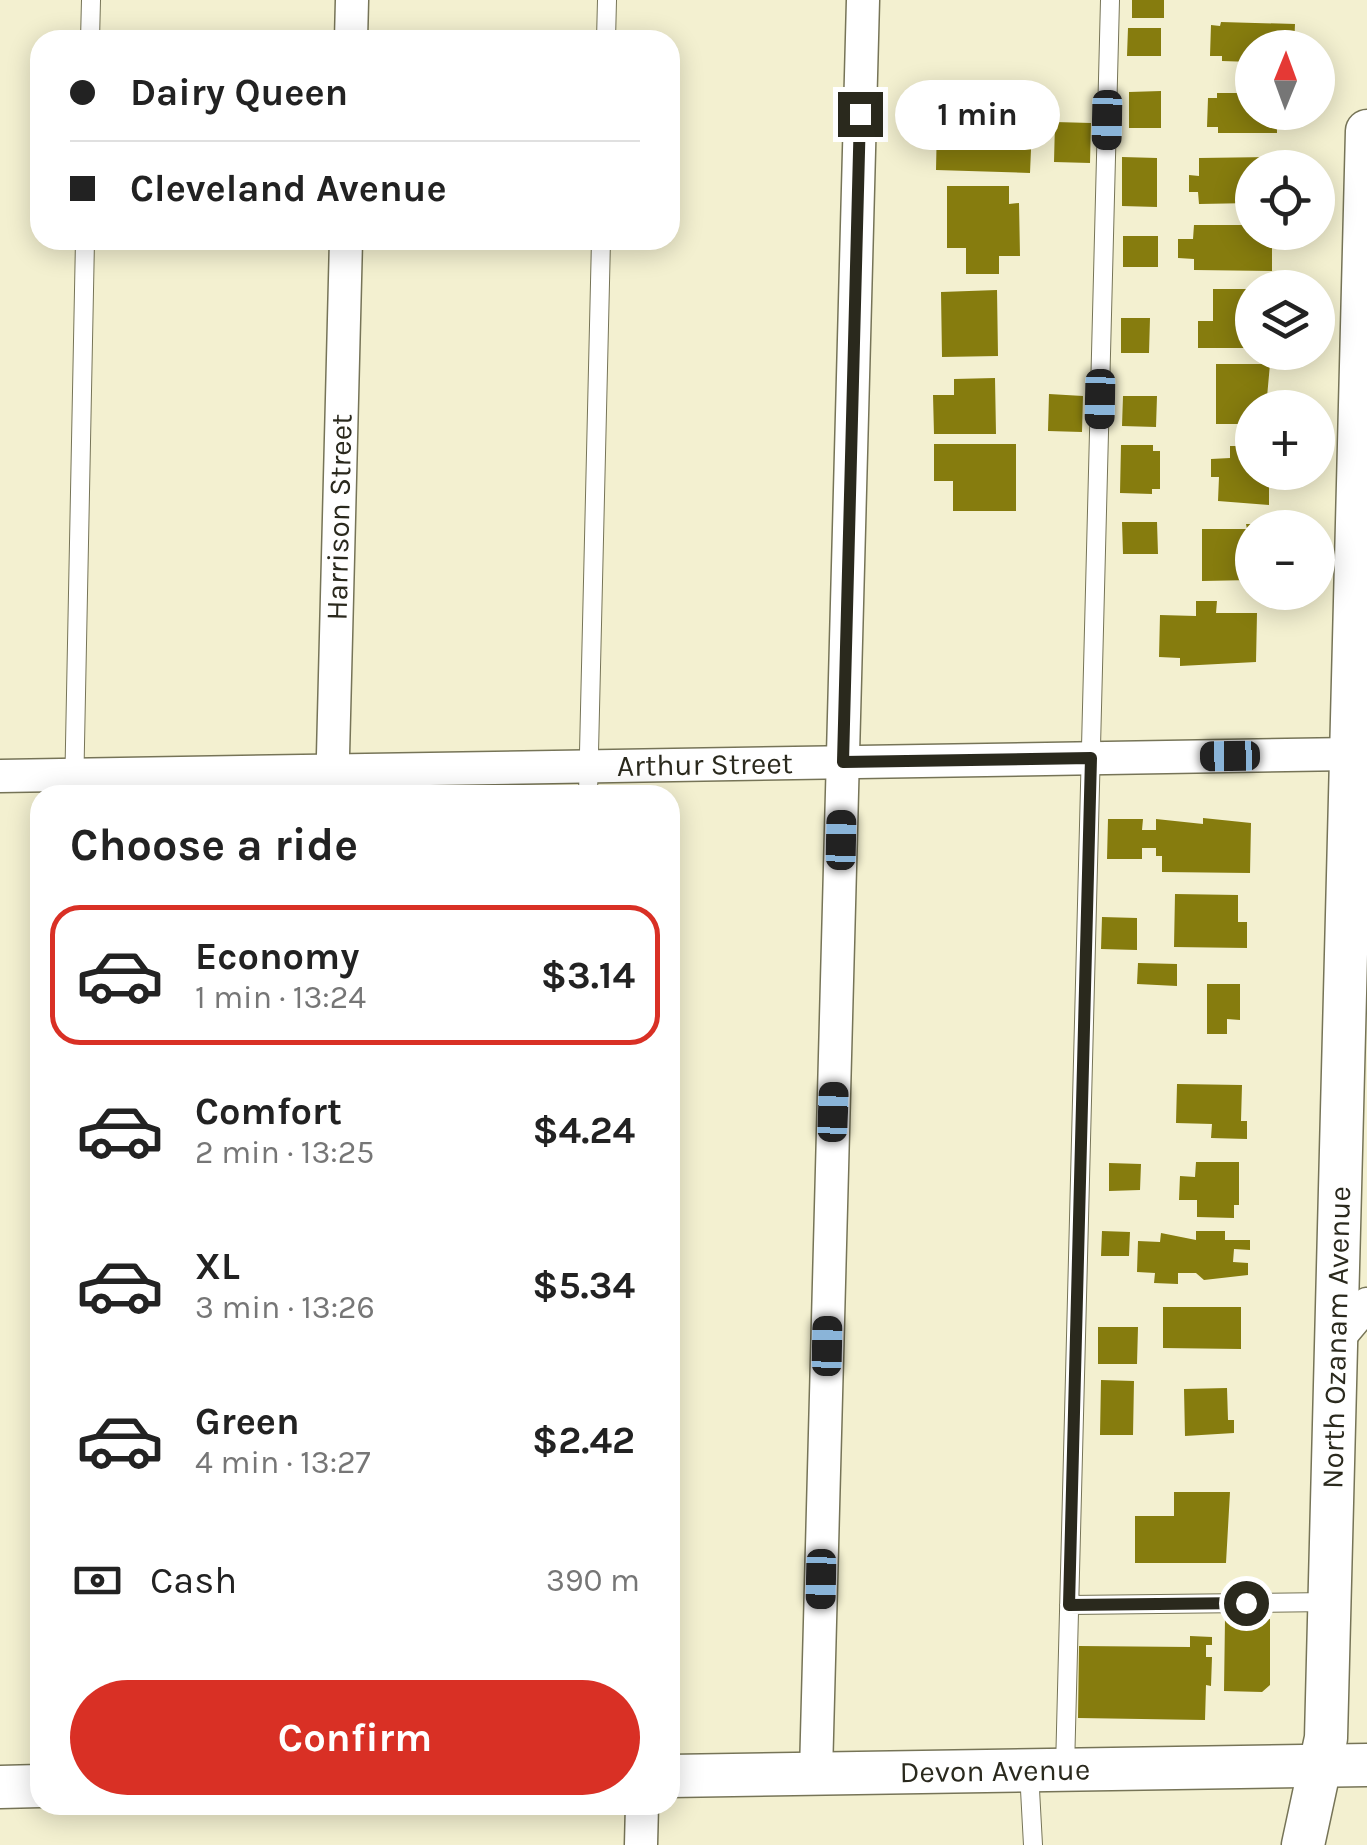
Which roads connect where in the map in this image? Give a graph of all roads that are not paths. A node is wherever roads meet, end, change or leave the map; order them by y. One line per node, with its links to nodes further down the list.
1 (90, 0): 6 (lane)
2 (352, 0): 7 (street)
3 (607, 0): 8 (lane)
4 (863, 0): 16 (street)
5 (1110, 0): 15 (lane)
6 (90, 30)
7 (351, 30)
8 (606, 30)
9 (1367, 131): 13 (street, North Ozanam Avenue)
10 (86, 250): 20 (lane)
11 (346, 250): 19 (street, Harrison Street)
12 (601, 250): 18 (lane)
13 (1362, 484): 14 (street, North Ozanam Avenue)
14 (1351, 754): 15 (street, Arthur Street); 21 (street, North Ozanam Avenue)
15 (1091, 758): 16 (street, Arthur Street); 25 (lane)
16 (843, 762): 18 (street, Arthur Street); 28 (street)
17 (0, 776): 20 (street, Arthur Street)
18 (588, 781): 19 (street, Arthur Street)
19 (333, 783): 20 (street, Arthur Street)
20 (74, 785)
21 (1357, 909): 23 (street, North Ozanam Avenue)
22 (1367, 1304): 23 (street)
23 (1336, 1341): 24 (street, North Ozanam Avenue)
24 (1330, 1602): 25 (lane); 26 (street, North Ozanam Avenue)
25 (1069, 1605): 27 (lane)
26 (1350, 1760): 27 (street, Devon Avenue); 35 (street, North Ozanam Avenue)
27 (1047, 1770): 28 (street, Devon Avenue); 34 (lane)
28 (816, 1774): 29 (street, Devon Avenue)
29 (680, 1776)
30 (30, 1786): 31 (street)
31 (0, 1787)
32 (642, 1815): 33 (street)
33 (641, 1845)
34 (1033, 1845)
35 (1303, 1845)

